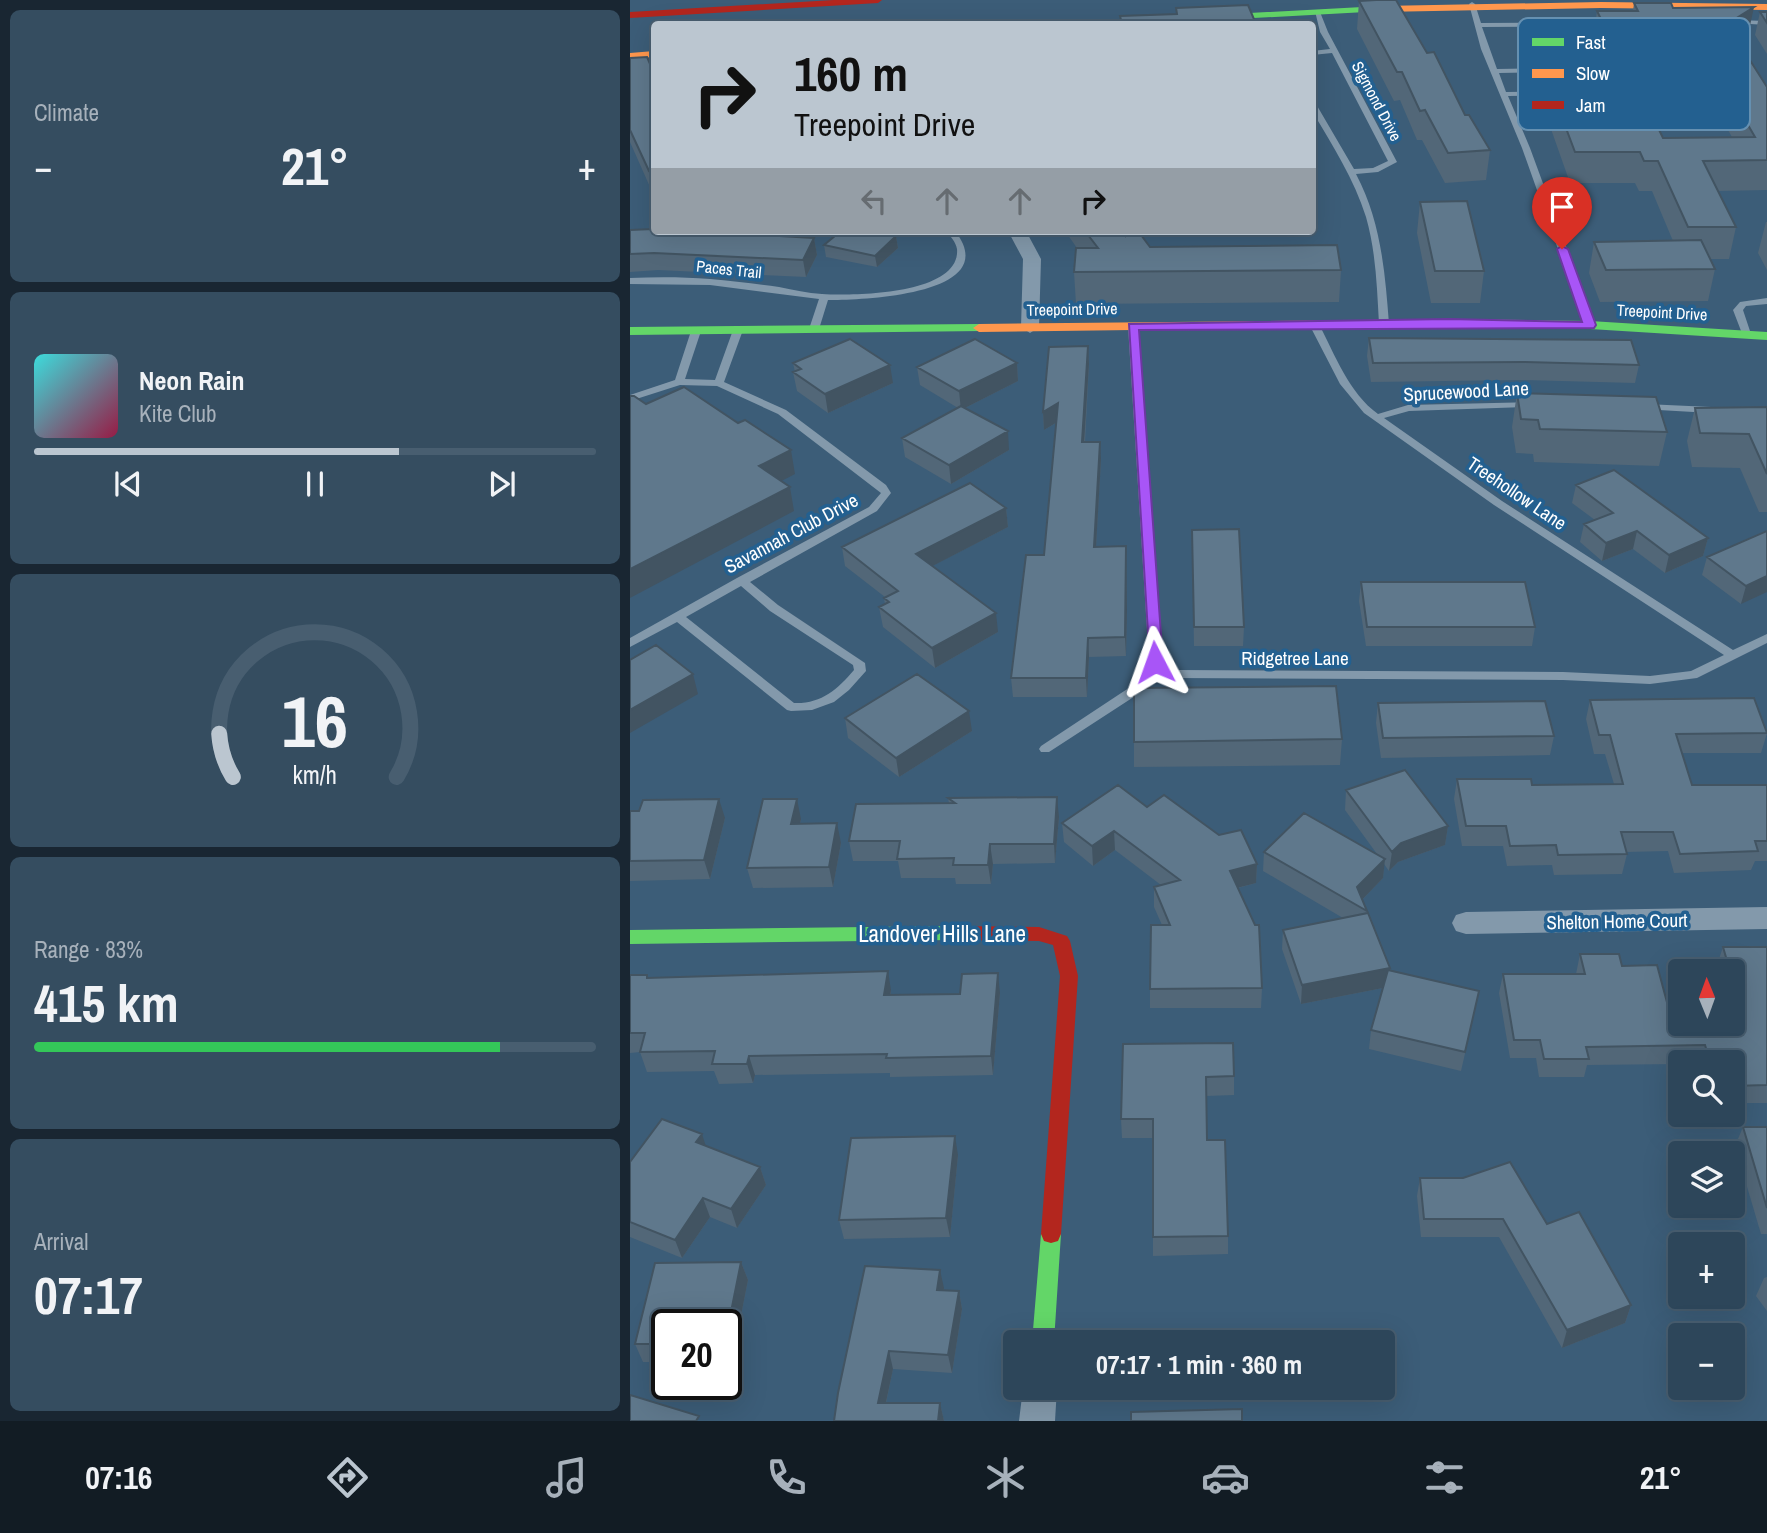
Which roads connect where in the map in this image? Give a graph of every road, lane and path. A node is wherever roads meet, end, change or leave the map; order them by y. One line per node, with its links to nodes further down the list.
1 (878, 0): 5 (main road)
2 (1472, 4): 3 (main road); 4 (main road); 8 (lane)
3 (1767, 7)
4 (1317, 12): 6 (main road); 9 (lane, Sigmond Drive)
5 (630, 15)
6 (1156, 21)
7 (1518, 24): 8 (lane)
8 (1478, 25): 13 (lane)
9 (1335, 51): 10 (lane, Sigmond Drive); 20 (lane, Sigmond Drive)
10 (1316, 53)
11 (651, 54): 12 (main road)
12 (630, 56)
13 (1494, 71): 14 (lane); 15 (lane)
14 (1518, 71)
15 (1504, 94): 16 (lane); 18 (lane)
16 (1518, 94)
17 (1316, 116): 20 (lane)
18 (1518, 128)
19 (1519, 130): 28 (lane)
20 (1351, 172): 27 (lane)
21 (953, 235): 24 (lane, Paces Trail)
22 (1019, 235): 30 (street)
23 (630, 281): 24 (lane, Paces Trail)
24 (824, 298): 31 (lane)
25 (1767, 301): 35 (lane)
26 (1314, 324): 27 (main road, Treepoint Drive); 29 (main road, Treepoint Drive); 43 (lane, Treehollow Lane)
27 (1384, 324): 28 (main road, Treepoint Drive)
28 (1590, 325): 35 (main road, Treepoint Drive)
29 (1133, 326): 30 (main road, Treepoint Drive); 49 (lane)
30 (1030, 327): 31 (main road, Treepoint Drive)
31 (814, 329): 32 (main road, Treepoint Drive)
32 (738, 330): 34 (main road, Treepoint Drive); 38 (lane)
33 (630, 331): 34 (main road, Treepoint Drive)
34 (696, 331): 37 (lane)
35 (1746, 334): 36 (main road, Treepoint Drive)
36 (1767, 336)
37 (679, 382): 38 (lane); 39 (lane)
38 (719, 383): 44 (lane, Savannah Club Drive)
39 (630, 398)
40 (1538, 404): 43 (lane, Sprucewood Lane)
41 (1628, 406): 42 (lane)
42 (1719, 411)
43 (1377, 418): 48 (lane, Treehollow Lane)
44 (741, 580): 45 (lane, Savannah Club Drive); 45 (lane)
45 (677, 616): 47 (lane, Savannah Club Drive)
46 (1767, 638): 48 (lane, Ridgetree Lane)
47 (630, 643)
48 (1734, 656): 49 (lane, Ridgetree Lane)
49 (1164, 671): 50 (lane)
50 (1045, 749)
51 (1767, 918): 52 (street, Shelton Home Court)
52 (1466, 923)
53 (630, 937): 54 (main road, Landover Hills Lane)
54 (1044, 1330)
55 (1039, 1400): 56 (street)
56 (1037, 1421)

